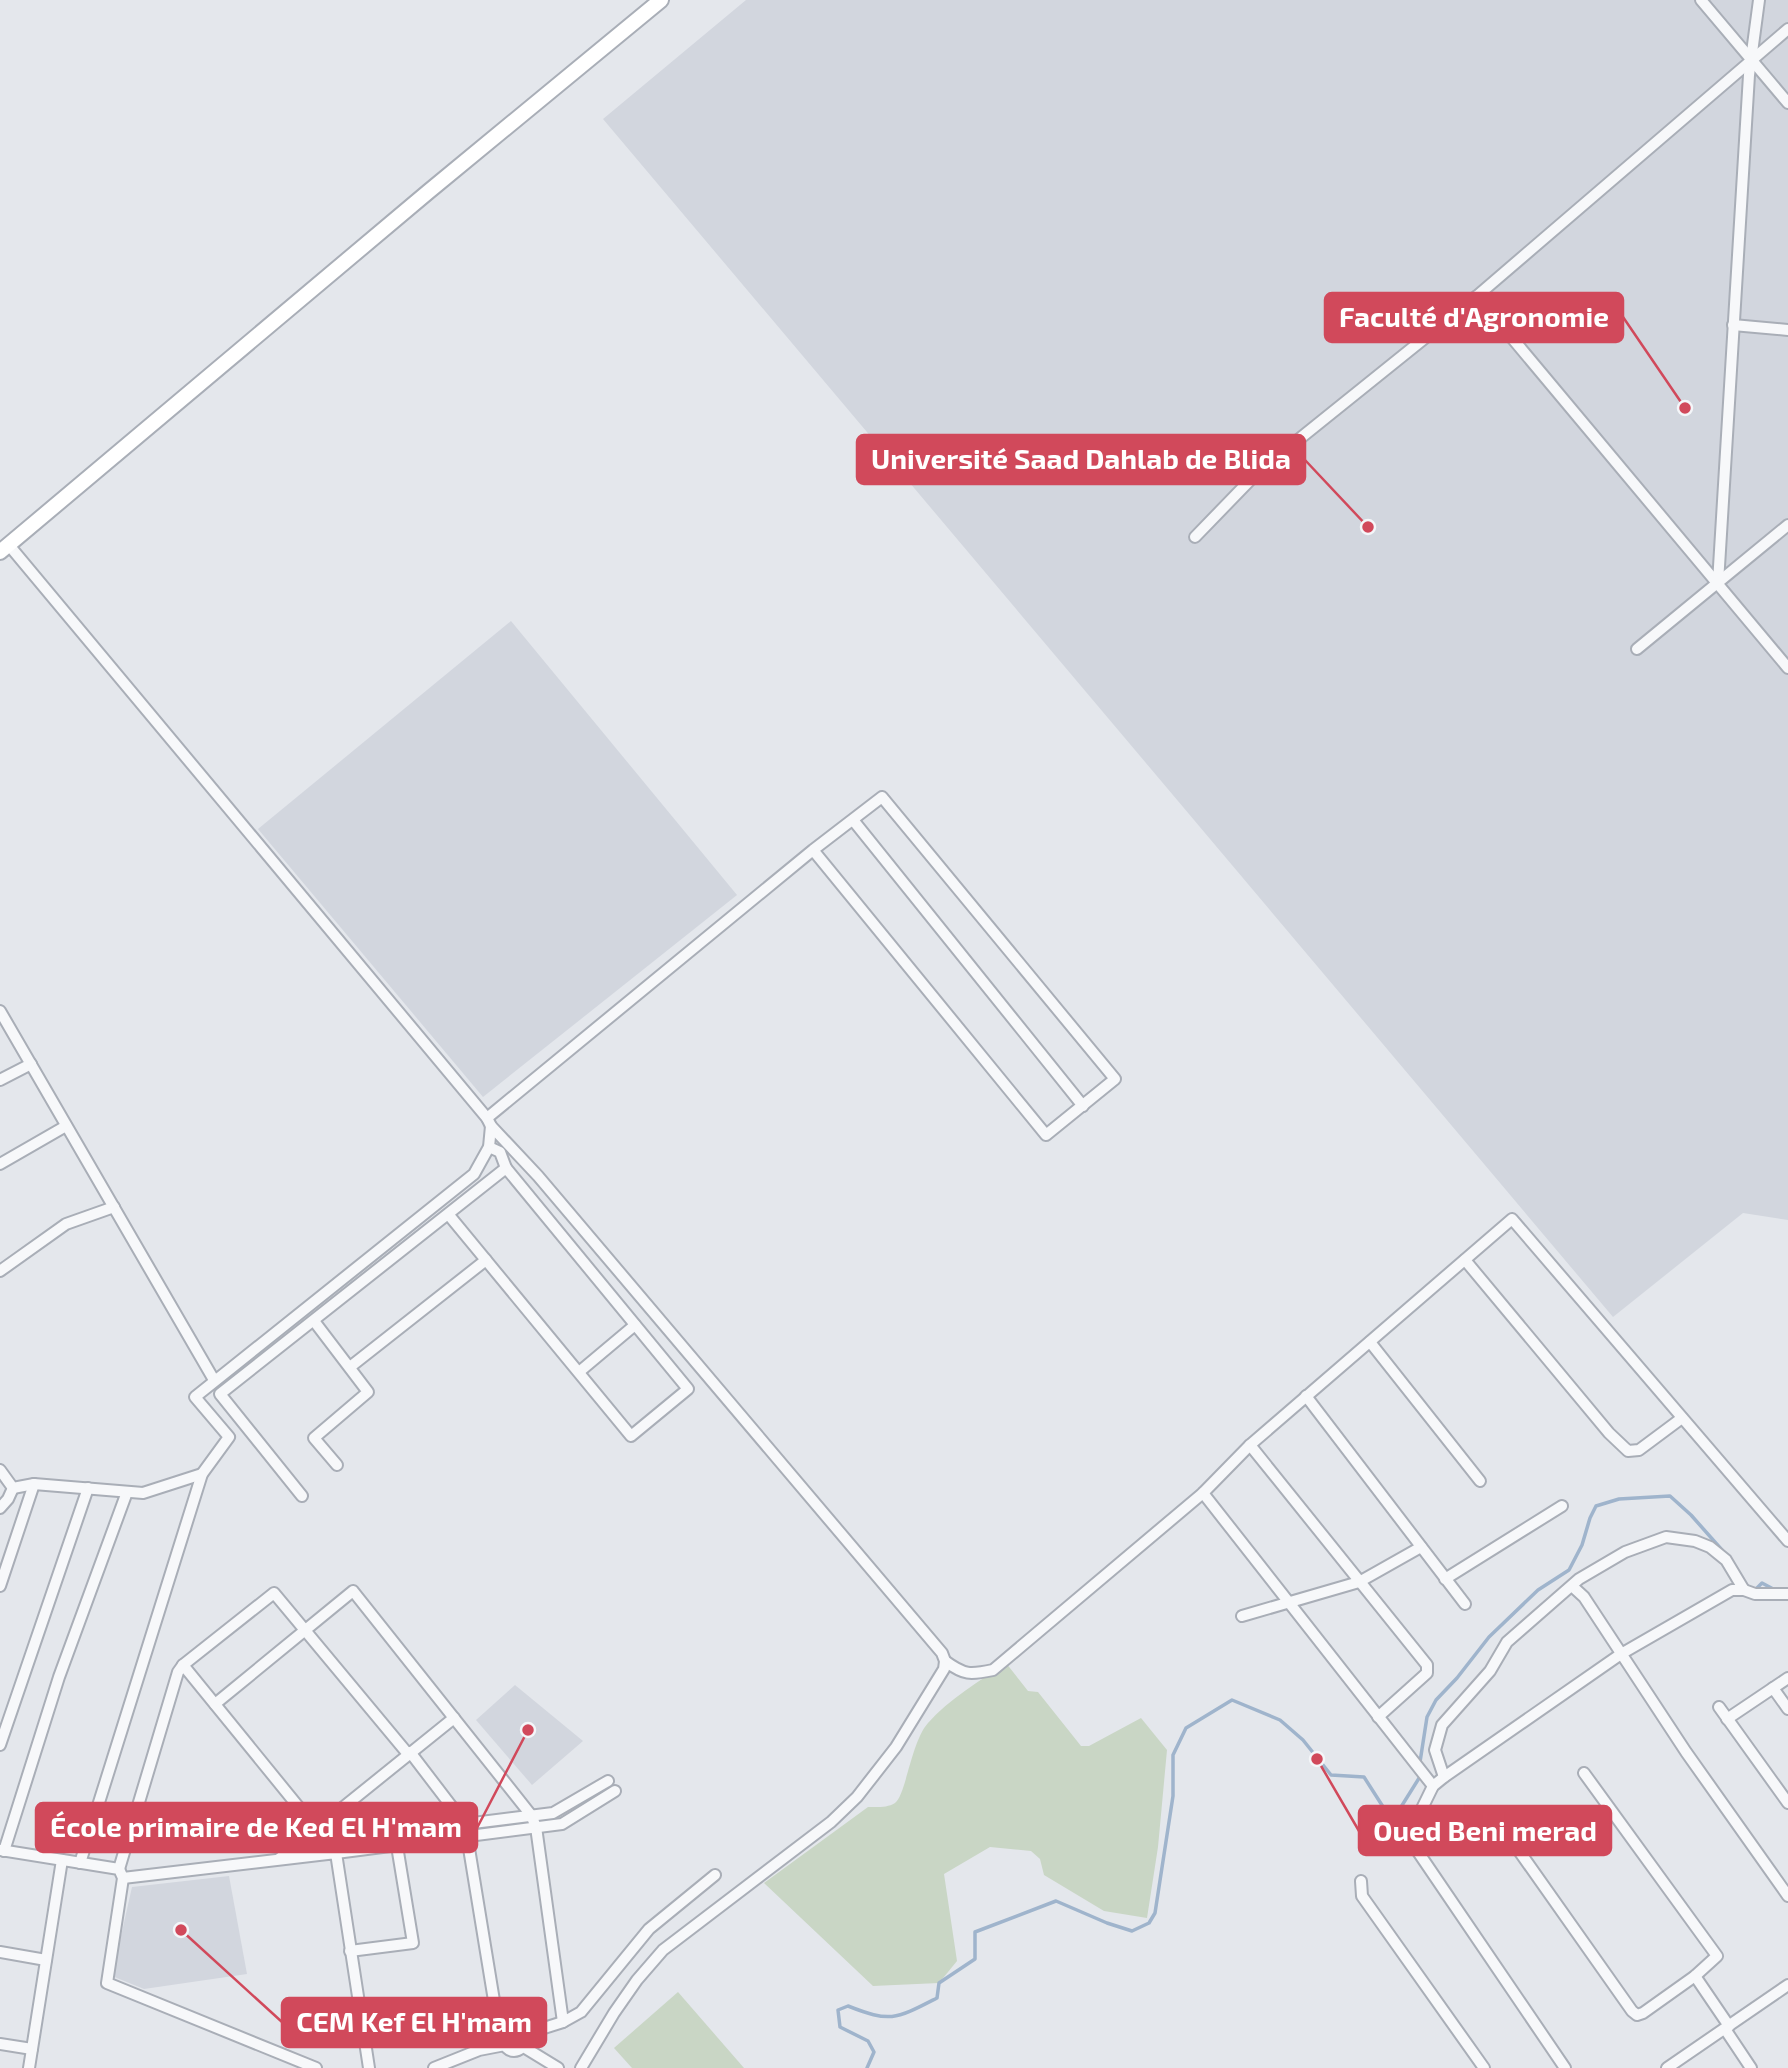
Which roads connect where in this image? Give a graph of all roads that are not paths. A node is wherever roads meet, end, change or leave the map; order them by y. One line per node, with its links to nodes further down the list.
1 (661, 0): 12 (street)
2 (1701, 0): 5 (street)
3 (1759, 0): 5 (street)
4 (1788, 29): 5 (street)
5 (1751, 60): 6 (street); 7 (street); 8 (street)
6 (1788, 103)
7 (1476, 296): 11 (street); 13 (street)
8 (1733, 325): 9 (street); 13 (street)
9 (1788, 330)
10 (1788, 525): 13 (street)
11 (1195, 537)
12 (4, 548): 22 (street)
13 (1718, 583): 14 (street); 15 (street)
14 (1637, 649)
15 (1788, 668)
16 (853, 820): 17 (street); 21 (street); 21 (street)
17 (813, 850): 21 (street); 22 (street)
18 (1, 1016): 19 (street)
19 (31, 1064): 20 (street); 23 (street)
20 (0, 1080)
21 (1083, 1106)
22 (489, 1122): 24 (street); 25 (street)
23 (66, 1126): 26 (street); 28 (street)
24 (489, 1147): 25 (street); 38 (street)
25 (504, 1149): 27 (street); 67 (street)
26 (0, 1164)
27 (506, 1168): 29 (street); 34 (street)
28 (114, 1208): 32 (street); 38 (street)
29 (448, 1214): 31 (street); 33 (street)
30 (1465, 1259): 35 (street); 40 (street); 40 (street)
31 (486, 1260): 36 (street); 37 (street)
32 (0, 1271)
33 (314, 1321): 36 (street); 51 (street)
34 (635, 1325): 37 (street); 37 (street)
35 (1370, 1342): 39 (street); 45 (street)
36 (350, 1367): 42 (street)
37 (579, 1372)
38 (214, 1380): 44 (street)
39 (1306, 1396): 41 (street); 55 (street)
40 (1682, 1418): 54 (street)
41 (1250, 1445): 50 (street); 57 (street)
42 (337, 1465)
43 (0, 1470): 47 (street)
44 (202, 1474): 49 (street); 95 (street)
45 (1480, 1481)
46 (34, 1484): 47 (street); 48 (street); 58 (street)
47 (13, 1488): 53 (street)
48 (88, 1488): 49 (street); 77 (street)
49 (127, 1492): 91 (street)
50 (1203, 1493): 62 (street); 67 (street)
51 (302, 1496)
52 (1562, 1506): 56 (street)
53 (0, 1508)
54 (1788, 1541)
55 (1421, 1547): 56 (street); 57 (street)
56 (1445, 1579): 63 (street)
57 (1359, 1581): 62 (street); 74 (street)
58 (0, 1586)
59 (1572, 1586): 60 (street); 66 (street); 80 (street)
60 (1744, 1590): 61 (street); 66 (street)
61 (1788, 1594)
62 (1289, 1602): 64 (street); 74 (street)
63 (1465, 1604)
64 (1242, 1616)
65 (305, 1630): 68 (street); 71 (street); 75 (street); 78 (street)
66 (1621, 1654): 80 (street); 99 (street)
67 (946, 1661): 116 (street)
68 (183, 1665): 71 (street); 96 (street)
69 (1788, 1678): 70 (street)
70 (1773, 1688): 73 (street); 76 (street)
71 (215, 1704): 89 (street)
72 (1719, 1707): 76 (street)
73 (1788, 1709)
74 (1378, 1717): 82 (street)
75 (454, 1718): 78 (street); 86 (street)
76 (1727, 1719): 84 (street)
77 (0, 1745)
78 (409, 1753): 88 (street); 89 (street)
79 (1584, 1773): 103 (street)
80 (1444, 1777): 82 (street)
81 (608, 1781): 86 (street)
82 (1433, 1786): 118 (street)
83 (615, 1791): 87 (street)
84 (1788, 1803)
85 (1493, 1814): 103 (street)
86 (531, 1815): 87 (street); 88 (street)
87 (536, 1827): 88 (street); 105 (street)
88 (466, 1830): 89 (street); 90 (street); 108 (street)
89 (320, 1833): 92 (street); 93 (street)
90 (397, 1846): 92 (street); 100 (street)
91 (2, 1850): 94 (street)
92 (336, 1853): 93 (street); 100 (street)
93 (279, 1859): 96 (street)
94 (62, 1860): 95 (street); 102 (street)
95 (80, 1863): 96 (street)
96 (121, 1874): 112 (street)
97 (715, 1875): 105 (street)
98 (1361, 1881): 117 (street)
99 (1788, 1896)
100 (350, 1951): 113 (street)
101 (0, 1952): 102 (street)
102 (46, 1960): 110 (street)
103 (1695, 1976): 106 (street)
104 (1788, 1985): 106 (street)
105 (563, 2022): 107 (street)
106 (1727, 2028): 119 (street); 120 (street)
107 (522, 2040): 108 (street); 108 (street); 115 (street)
108 (505, 2042): 114 (street)
109 (0, 2044): 110 (street)
110 (32, 2049): 111 (street)
111 (29, 2068)
112 (316, 2068)
113 (369, 2068)
114 (435, 2068)
115 (558, 2068)
116 (581, 2068)
117 (1484, 2068)
118 (1564, 2068)
119 (1667, 2068)
120 (1751, 2068)

